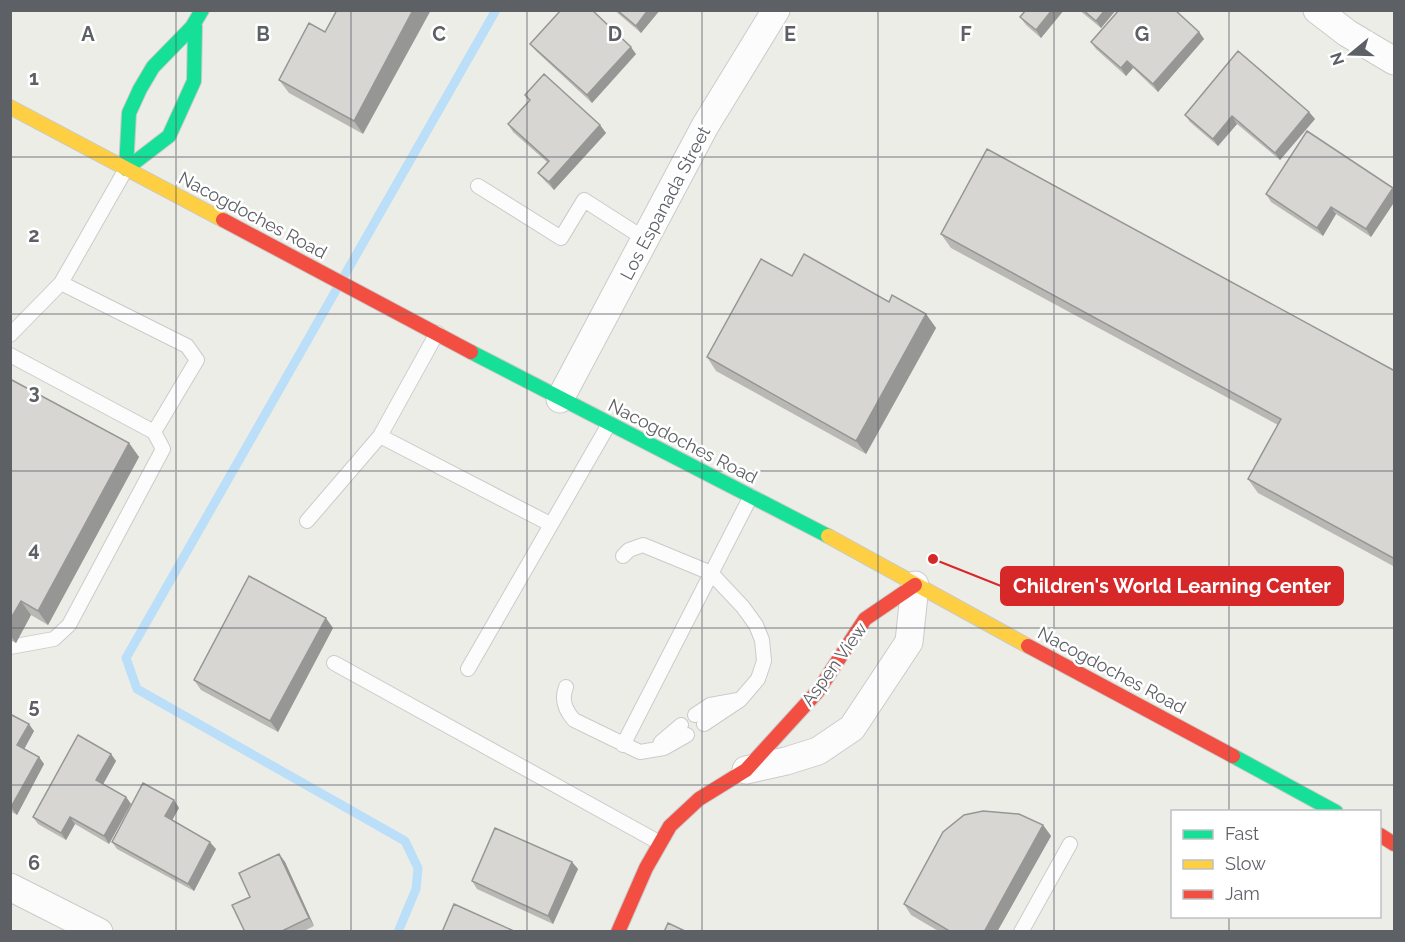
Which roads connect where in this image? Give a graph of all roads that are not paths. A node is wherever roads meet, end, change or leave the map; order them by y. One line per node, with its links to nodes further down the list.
1 (202, 10): 4 (main road)
2 (776, 10): 9 (street, Los Espanada Street)
3 (1317, 10): 5 (street)
4 (195, 26): 7 (main road); 7 (main road)
5 (1395, 61)
6 (10, 107): 7 (main road, Nacogdoches Road)
7 (126, 169): 10 (lane); 11 (main road, Nacogdoches Road)
8 (478, 186): 9 (lane)
9 (645, 238): 14 (street, Los Espanada Street)
10 (61, 283): 12 (lane); 16 (lane)
11 (437, 333): 14 (main road, Nacogdoches Road); 17 (lane)
12 (10, 335)
13 (10, 355): 16 (lane)
14 (560, 399): 15 (main road, Nacogdoches Road)
15 (609, 424): 18 (main road, Nacogdoches Road); 20 (lane)
16 (154, 432): 24 (lane)
17 (380, 436): 19 (lane); 20 (lane)
18 (751, 496): 22 (lane); 23 (main road, Nacogdoches Road)
19 (307, 520)
20 (550, 524): 26 (lane)
21 (623, 556): 22 (lane)
22 (711, 573): 28 (lane); 30 (lane)
23 (915, 585): 31 (main road, Aspen View); 31 (street, Aspen View); 32 (main road, Nacogdoches Road)
24 (10, 647)
25 (334, 663): 33 (lane)
26 (468, 669)
27 (566, 687): 30 (lane)
28 (699, 720)
29 (684, 730): 30 (lane)
30 (623, 745)
31 (746, 770): 33 (main road, Aspen View)
32 (1332, 810)
33 (660, 843): 37 (main road, Aspen View)
34 (1070, 844): 38 (lane)
35 (10, 887): 36 (street)
36 (99, 932)
37 (618, 932)
38 (1021, 932)

